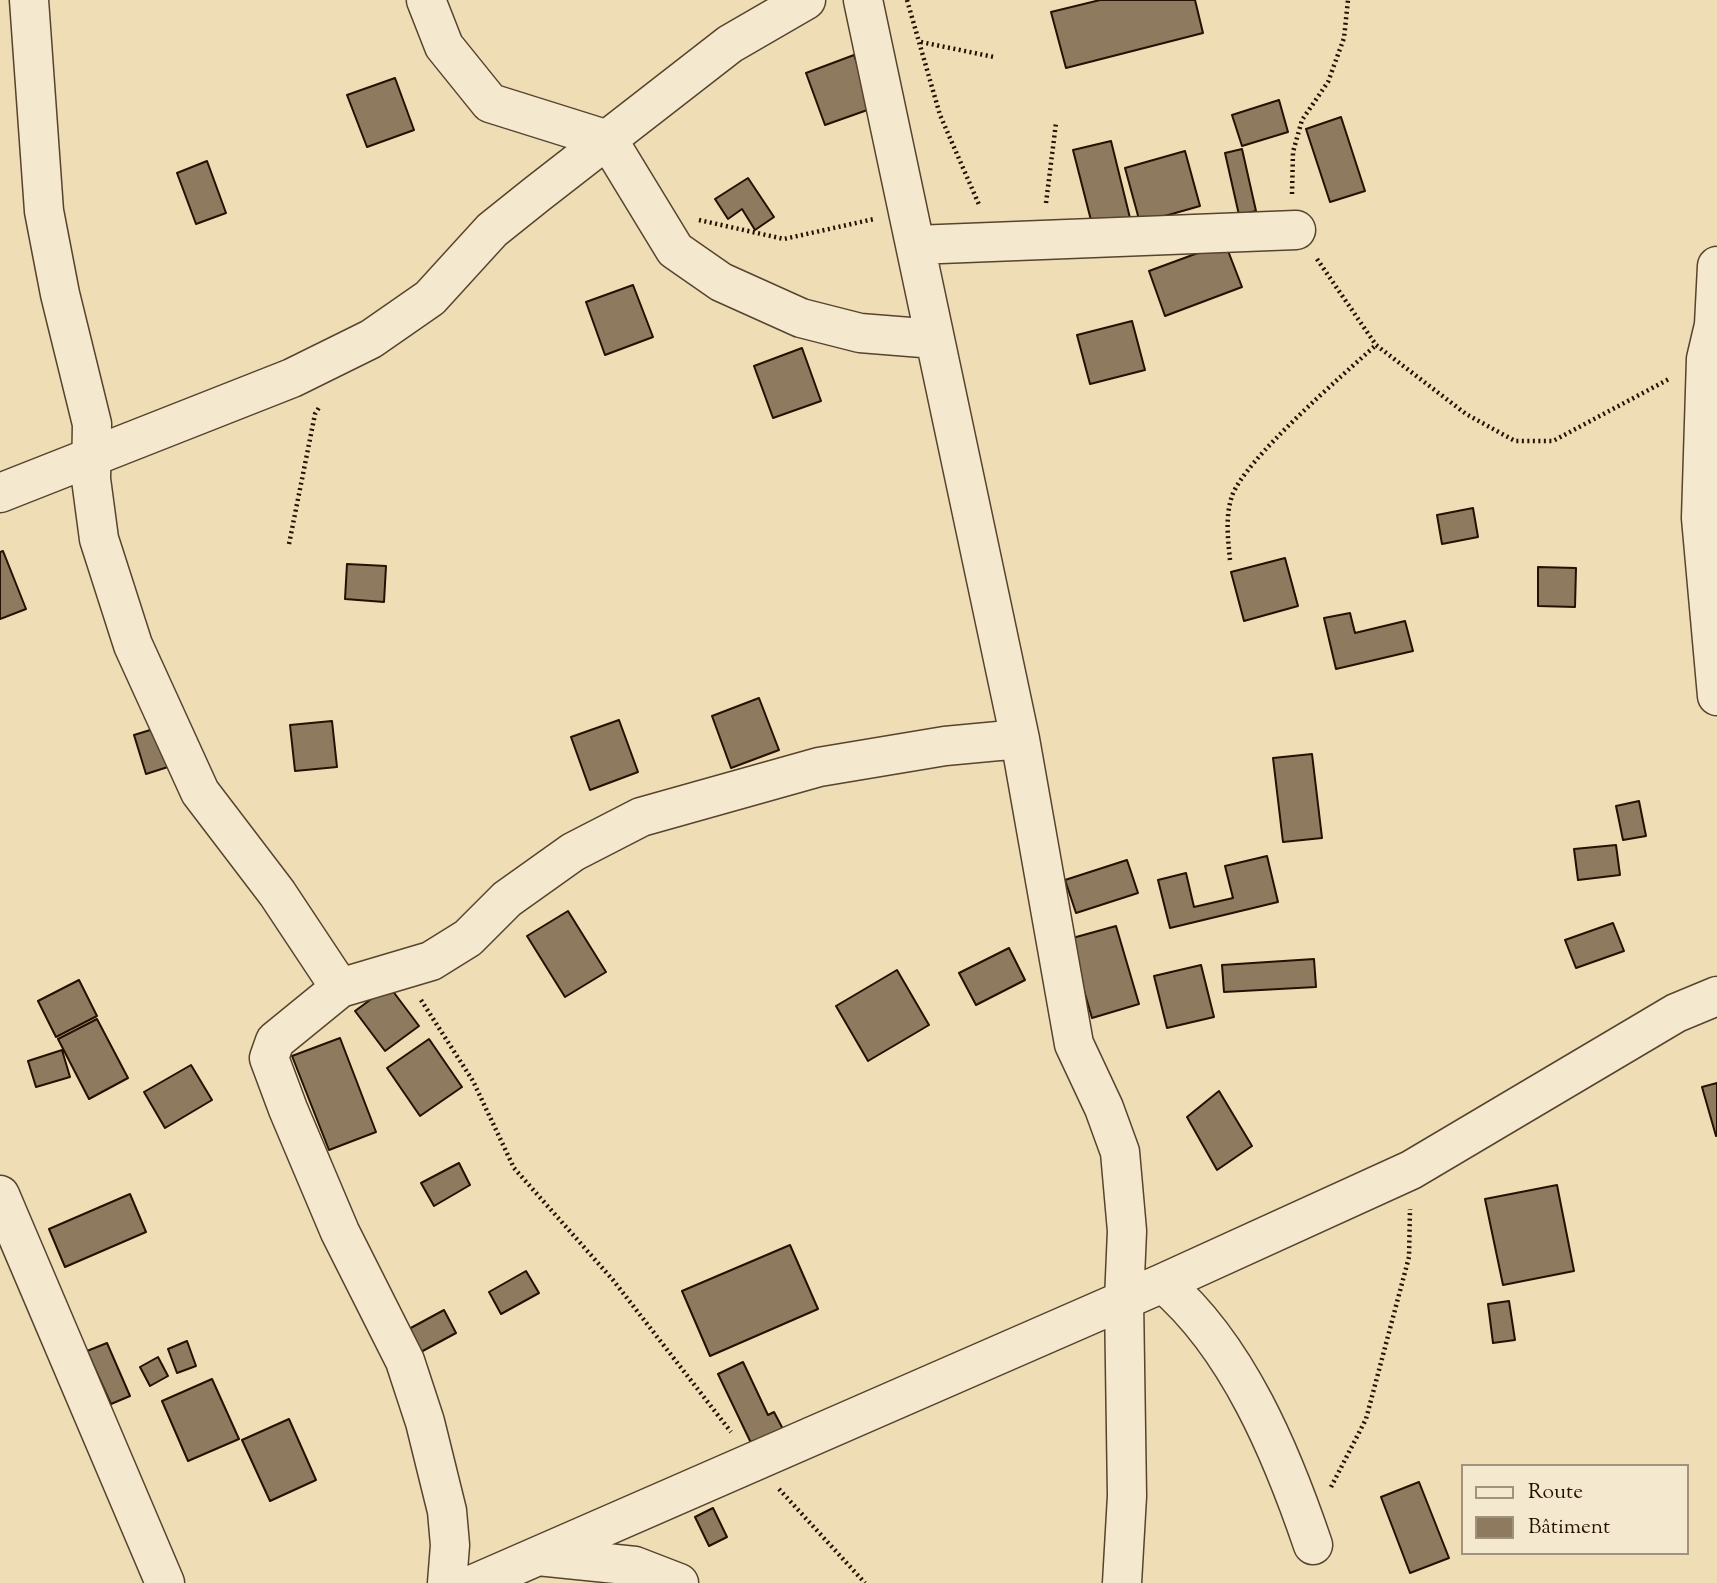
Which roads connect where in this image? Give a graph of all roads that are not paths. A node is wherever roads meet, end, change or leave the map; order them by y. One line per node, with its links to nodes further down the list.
1 (29, 0): 10 (street)
2 (426, 0): 5 (street)
3 (806, 0): 5 (street)
4 (863, 0): 6 (street)
5 (608, 140): 9 (street); 10 (street)
6 (911, 228): 7 (street); 9 (street)
7 (1296, 230)
8 (1717, 266): 12 (street)
9 (935, 339): 13 (street)
10 (92, 457): 11 (street); 14 (street)
11 (0, 493)
12 (1717, 696)
13 (1020, 739): 14 (street); 18 (street)
14 (340, 988): 22 (street)
15 (1717, 996): 17 (street)
16 (0, 1195): 21 (street)
17 (1163, 1283): 18 (street); 19 (street)
18 (1124, 1300): 20 (street); 25 (street)
19 (1313, 1545)
20 (538, 1556): 23 (street); 24 (street)
21 (165, 1583)
22 (447, 1583)
23 (476, 1583)
24 (679, 1583)
25 (1122, 1583)

